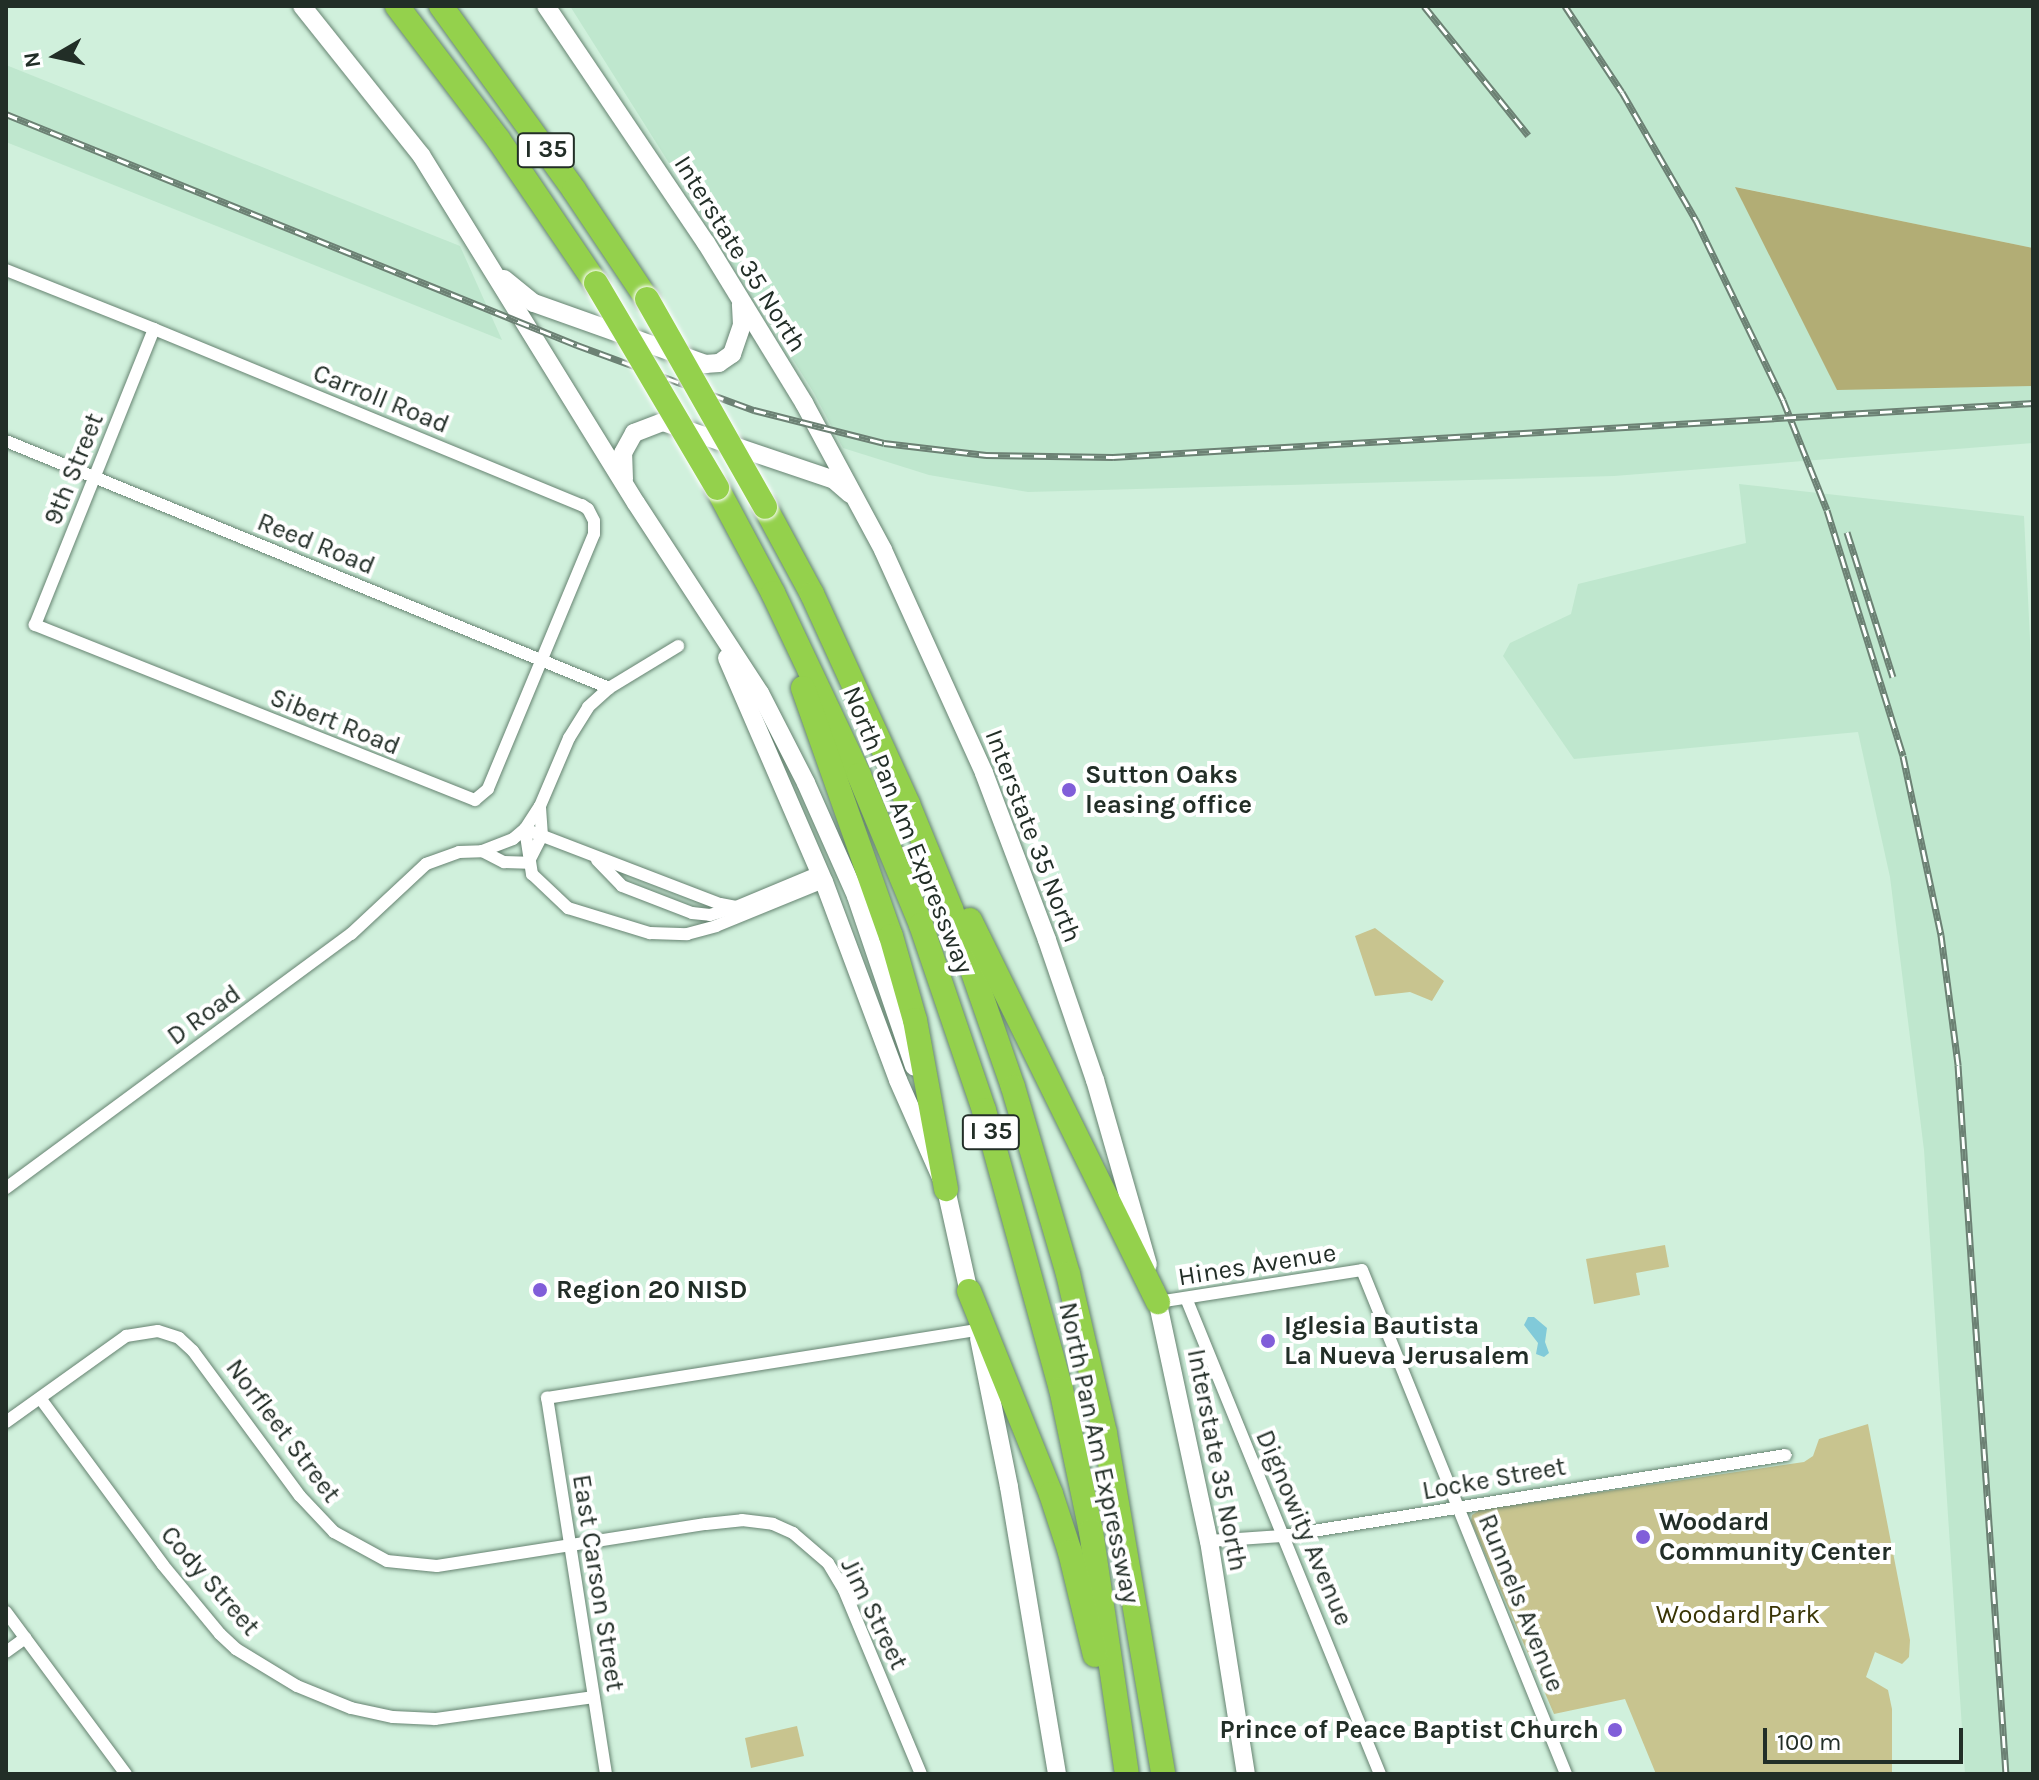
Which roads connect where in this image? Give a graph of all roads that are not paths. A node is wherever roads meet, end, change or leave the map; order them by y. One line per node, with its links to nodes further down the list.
1 (302, 6): 5 (main road)
2 (397, 6): 13 (highway, North Pan Am Expressway / I 35, bridge)
3 (441, 6): 14 (highway, North Pan Am Expressway / I 35, bridge)
4 (546, 6): 7 (main road, Interstate 35 North)
5 (493, 269): 7 (main road); 11 (main road)
6 (6, 270): 8 (street, Carroll Road)
7 (741, 303): 12 (main road, Interstate 35 North)
8 (154, 329): 10 (street, 9th Street); 18 (street, Carroll Road)
9 (6, 441): 10 (street, Reed Road)
10 (93, 477): 16 (street, 9th Street); 18 (street, Reed Road)
11 (625, 484): 12 (main road); 15 (main road)
12 (856, 499): 31 (main road, Interstate 35 North)
13 (738, 526): 27 (highway); 49 (highway, North Pan Am Expressway / I 35)
14 (812, 594): 31 (highway); 50 (highway, North Pan Am Expressway / I 35)
15 (704, 604): 25 (main road); 27 (main road)
16 (35, 625): 18 (street, Sibert Road)
17 (678, 646): 19 (street)
18 (542, 661): 19 (street, Reed Road)
19 (609, 688): 20 (street)
20 (540, 806): 21 (street); 22 (street)
21 (525, 829): 22 (street); 23 (street); 24 (street)
22 (542, 836): 24 (street); 25 (street)
23 (482, 851): 24 (street); 26 (street, D Road)
24 (528, 863): 25 (street)
25 (822, 877): 27 (main road)
26 (6, 1188)
27 (946, 1189): 29 (main road)
28 (1362, 1270): 30 (street, Hines Avenue); 36 (street, Runnels Avenue)
29 (969, 1291): 32 (main road); 49 (highway)
30 (1186, 1298): 31 (street, Hines Avenue); 38 (street, Dignowity Avenue)
31 (1158, 1302): 39 (main road, Interstate 35 North)
32 (978, 1330): 40 (street, East Carson Street); 48 (main road)
33 (40, 1398): 34 (street, Norfleet Street); 40 (street, Norfleet Street); 44 (street, Cody Street)
34 (6, 1422)
35 (1786, 1455): 36 (street, Locke Street)
36 (1458, 1507): 38 (street, Locke Street); 53 (street, Runnels Avenue)
37 (742, 1520): 40 (street, Norfleet Street); 47 (street, Jim Street)
38 (1282, 1536): 39 (street, Locke Street); 52 (street, Dignowity Avenue)
39 (1209, 1541): 51 (main road, Interstate 35 North)
40 (570, 1546): 44 (street, East Carson Street)
41 (6, 1612): 42 (street)
42 (25, 1638): 43 (street); 45 (street)
43 (6, 1652)
44 (593, 1697): 46 (street, East Carson Street)
45 (126, 1774)
46 (606, 1774)
47 (921, 1774)
48 (1057, 1774)
49 (1124, 1774)
50 (1163, 1774)
51 (1246, 1774)
52 (1380, 1774)
53 (1566, 1774)

